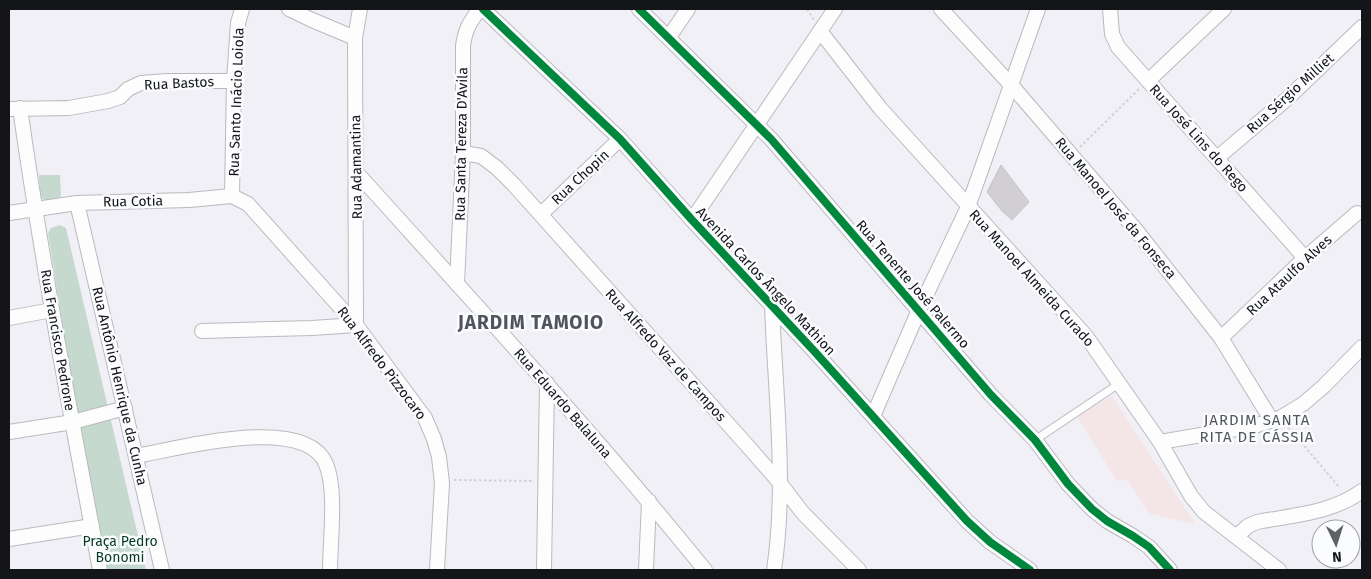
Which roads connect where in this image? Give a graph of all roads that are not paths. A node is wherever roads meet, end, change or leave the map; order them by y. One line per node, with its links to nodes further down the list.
1 (242, 9): 16 (street, Rua Santo Inácio Loiola)
2 (289, 9): 15 (street)
3 (360, 9): 15 (street, Rua Adamantina)
4 (482, 9): 21 (street, Avenida Carlos Ângelo Mathion); 22 (street, Rua Santa Tereza D'Avila)
5 (639, 9): 14 (street, Rua Tenente José Palermo)
6 (688, 9): 14 (street)
7 (835, 9): 13 (street)
8 (941, 9): 18 (street, Rua Manoel José da Fonseca)
9 (1038, 9): 18 (street)
10 (1110, 9): 17 (street, Rua José Lins do Rego)
11 (1224, 9): 17 (street)
12 (1362, 27): 23 (street, Rua Sérgio Milliet)
13 (820, 31): 20 (street); 27 (street, Rua Manoel Almeida Curado)
14 (669, 37): 20 (street, Rua Tenente José Palermo)
15 (355, 38): 24 (street, Rua Adamantina)
16 (234, 81): 19 (street, Rua Bastos); 25 (street, Rua Santo Inácio Loiola)
17 (1148, 81): 23 (street, Rua José Lins do Rego)
18 (1012, 86): 27 (street); 43 (street, Rua Manoel José da Fonseca)
19 (14, 108): 28 (street, Rua Francisco Pedrone)
20 (755, 125): 32 (street); 39 (street, Rua Tenente José Palermo)
21 (620, 139): 31 (street, Rua Chopin); 32 (street, Avenida Carlos Ângelo Mathion)
22 (463, 153): 31 (street, Rua Alfredo Vaz de Campos); 35 (street, Rua Santa Tereza D'Avila)
23 (1217, 158): 33 (street, Rua José Lins do Rego)
24 (356, 173): 34 (street, Rua Adamantina); 35 (street, Rua Eduardo Balaluna)
25 (232, 196): 26 (street, Rua Cotia); 36 (street, Rua Alfredo Pizzocaro)
26 (77, 203): 28 (street, Rua Cotia); 47 (street, Rua Antônio Henrique da Cunha)
27 (968, 207): 39 (street); 45 (street, Rua Manoel Almeida Curado)
28 (34, 209): 29 (street, Rua Cotia); 38 (street, Rua Francisco Pedrone)
29 (9, 213)
30 (1357, 213): 33 (street, Rua Ataulfo Alves)
31 (541, 214): 55 (street, Rua Alfredo Vaz de Campos)
32 (692, 220): 37 (street, Avenida Carlos Ângelo Mathion)
33 (1306, 258): 43 (street, Rua Ataulfo Alves)
34 (357, 278): 36 (street); 41 (street, Rua Adamantina)
35 (457, 284): 46 (street, Rua Eduardo Balaluna)
36 (337, 302): 41 (street, Rua Alfredo Pizzocaro)
37 (772, 305): 48 (street, Avenida Carlos Ângelo Mathion); 55 (street)
38 (52, 310): 40 (street); 50 (street, Rua Francisco Pedrone)
39 (919, 310): 48 (street); 52 (street, Rua Tenente José Palermo)
40 (9, 318)
41 (356, 325): 42 (street); 64 (street, Rua Alfredo Pizzocaro)
42 (202, 331)
43 (1221, 338): 49 (street, Rua Manoel José da Fonseca)
44 (1362, 347): 49 (street)
45 (1120, 383): 52 (lane); 53 (street, Rua Manoel Almeida Curado)
46 (547, 384): 57 (street, Rua Eduardo Balaluna); 65 (street)
47 (125, 408): 50 (street); 54 (street, Rua Antônio Henrique da Cunha)
48 (873, 416): 70 (street, Avenida Carlos Ângelo Mathion)
49 (1276, 419): 53 (street)
50 (73, 422): 51 (street); 58 (street, Rua Francisco Pedrone)
51 (9, 432)
52 (1035, 440): 71 (street, Rua Tenente José Palermo)
53 (1160, 442): 59 (street, Rua Manoel Almeida Curado)
54 (136, 456): 62 (street, Rua Antônio Henrique da Cunha); 63 (street)
55 (780, 483): 68 (street); 69 (street, Rua Alfredo Vaz de Campos)
56 (1362, 490): 59 (street)
57 (649, 501): 66 (street); 67 (street, Rua Eduardo Balaluna)
58 (92, 526): 60 (street); 61 (street, Rua Francisco Pedrone)
59 (1237, 536): 72 (street, Rua Manoel Almeida Curado)
60 (9, 539)
61 (100, 570)
62 (162, 570)
63 (330, 570)
64 (437, 570)
65 (544, 570)
66 (646, 570)
67 (705, 570)
68 (774, 570)
69 (859, 570)
70 (1030, 570)
71 (1170, 570)
72 (1279, 570)

